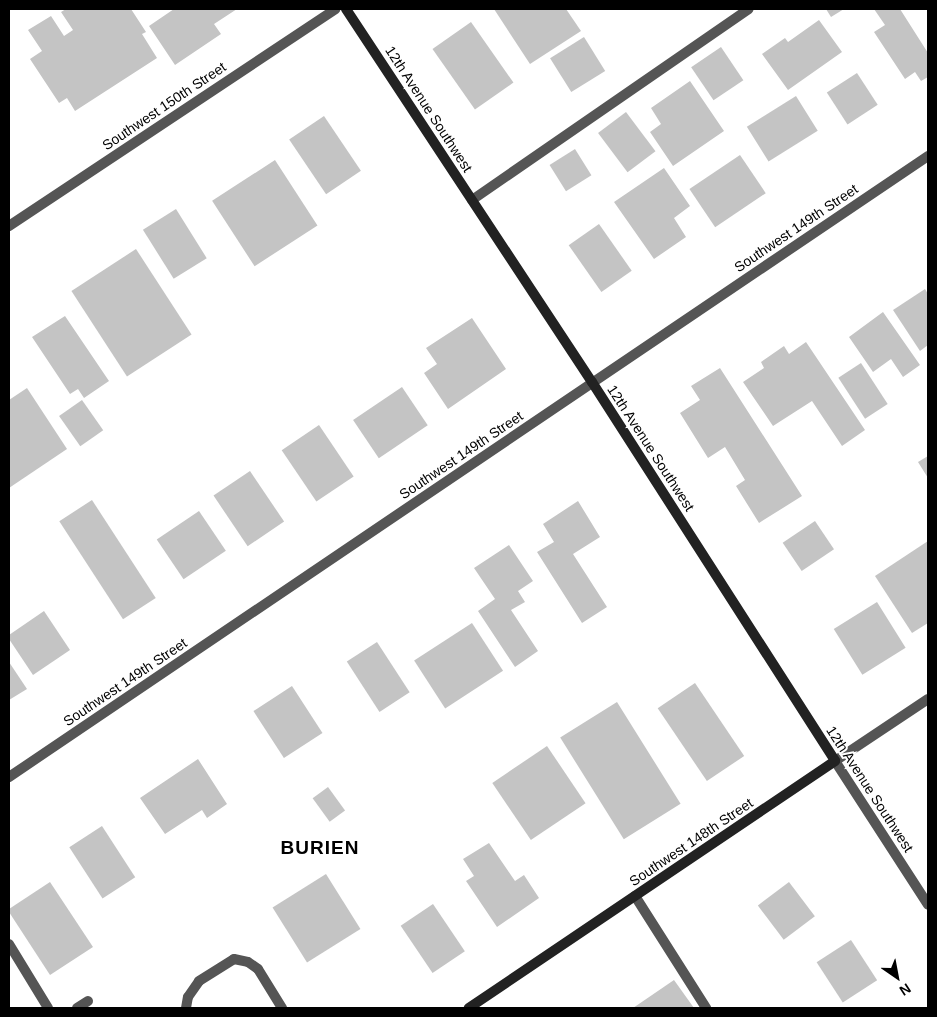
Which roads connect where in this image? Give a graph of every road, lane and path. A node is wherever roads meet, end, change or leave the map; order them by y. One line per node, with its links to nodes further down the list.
1 (335, 9): 6 (street, Southwest 150th Street)
2 (346, 9): 5 (street, 12th Avenue Southwest)
3 (750, 9): 5 (street)
4 (928, 156): 7 (street, Southwest 149th Street)
5 (472, 200): 7 (street, 12th Avenue Southwest)
6 (9, 226)
7 (592, 382): 9 (street, 12th Avenue Southwest); 10 (street, Southwest 149th Street)
8 (928, 699): 9 (street, Southwest 148th Street)
9 (836, 761): 11 (street, Southwest 148th Street); 12 (street, 12th Avenue Southwest)
10 (9, 777)
11 (635, 896): 19 (street, Southwest 148th Street); 20 (street)
12 (928, 905)
13 (9, 944): 15 (street)
14 (88, 1001): 16 (street)
15 (48, 1008)
16 (76, 1008)
17 (186, 1008): 18 (street)
18 (282, 1008)
19 (469, 1008)
20 (706, 1008)

